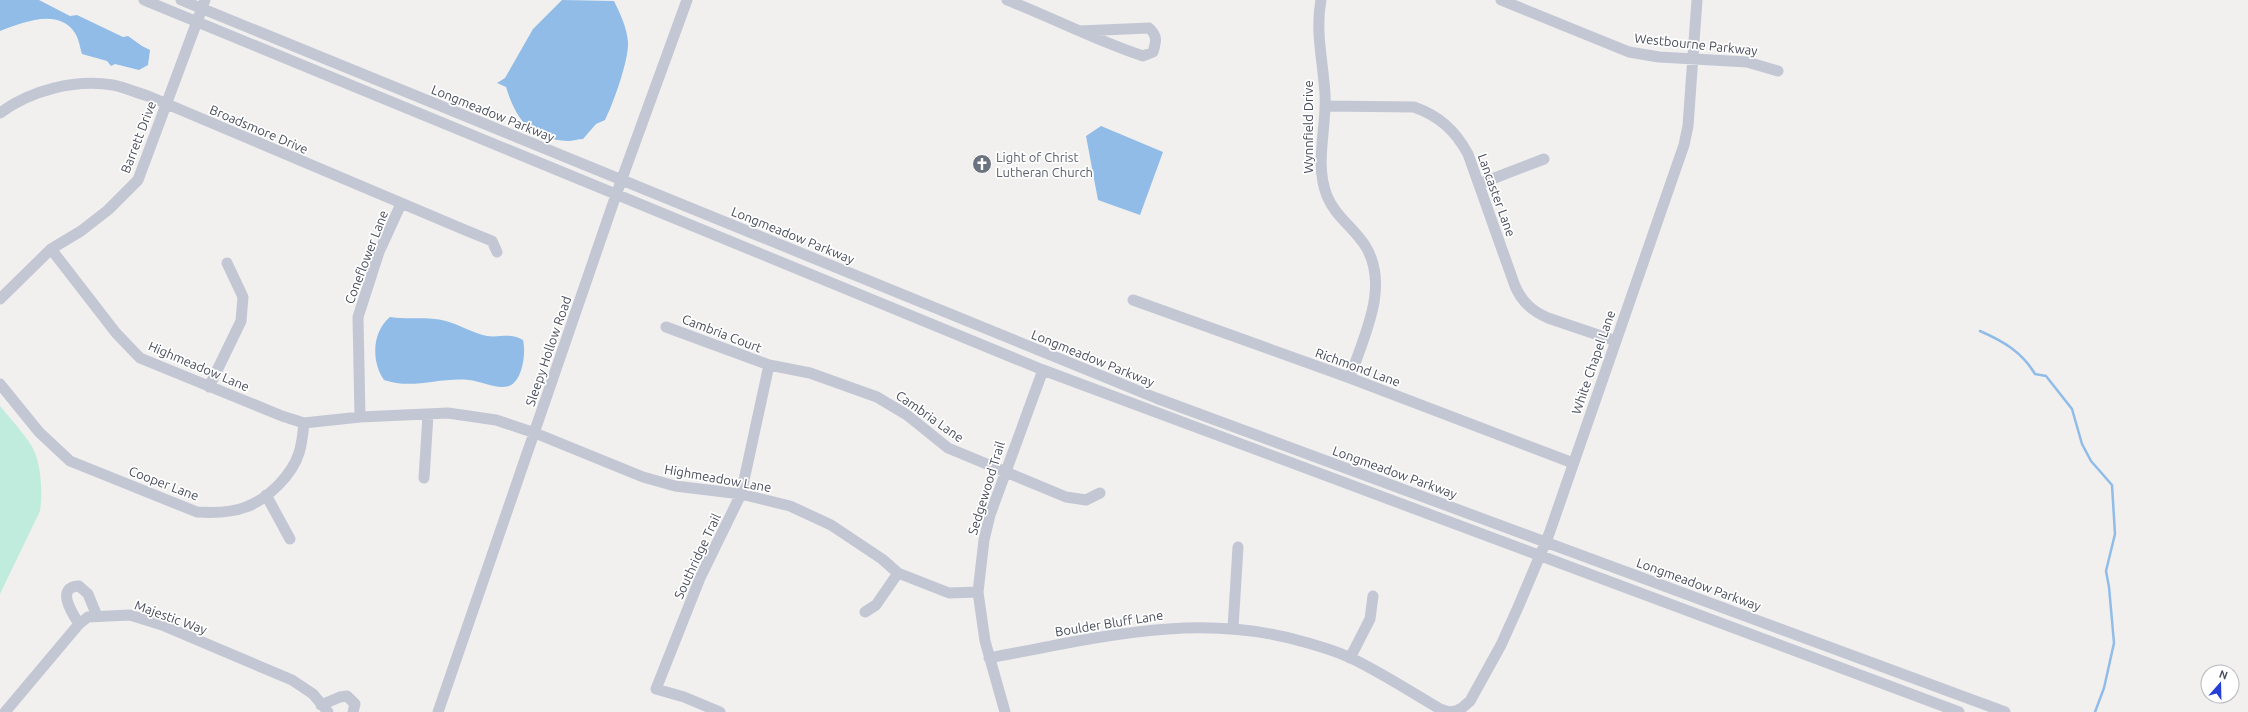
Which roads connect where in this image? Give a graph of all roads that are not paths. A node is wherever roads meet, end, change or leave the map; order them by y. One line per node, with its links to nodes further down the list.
1 (144, 0): 10 (street)
2 (180, 0): 8 (street, Longmeadow Parkway)
3 (687, 0): 18 (street, Sleepy Hollow Road)
4 (1007, 0): 9 (street)
5 (1321, 0): 15 (street, Wynnfield Drive)
6 (1501, 0): 12 (street, Westbourne Parkway)
7 (1697, 0): 12 (street, White Chapel Lane)
8 (203, 4): 10 (street, Barrett Drive); 18 (street, Longmeadow Parkway)
9 (1031, 4): 11 (street)
10 (197, 22): 14 (street, Barrett Drive); 20 (street)
11 (1079, 31): 11 (street)
12 (1693, 59): 13 (street, Westbourne Parkway); 28 (street, White Chapel Lane)
13 (1778, 71)
14 (166, 105): 16 (street, Broadsmore Drive); 21 (street, Broadsmore Drive); 22 (street, Barrett Drive)
15 (1325, 106): 19 (street, Lancaster Lane); 31 (street, Wynnfield Drive)
16 (0, 112)
17 (1544, 159): 19 (street)
18 (621, 181): 20 (street, Sleepy Hollow Road); 45 (street, Longmeadow Parkway)
19 (1479, 184): 28 (street, Lancaster Lane)
20 (616, 195): 30 (street); 37 (street, Sleepy Hollow Road)
21 (401, 204): 23 (street, Broadsmore Drive); 35 (street, Coneflower Lane)
22 (51, 249): 25 (street, Barrett Drive); 33 (street, Highmeadow Lane)
23 (497, 252)
24 (228, 263): 33 (street)
25 (0, 299)
26 (1133, 300): 31 (street, Richmond Lane)
27 (666, 327): 29 (street, Cambria Court)
28 (1616, 341): 38 (street, White Chapel Lane)
29 (769, 365): 39 (street, Cambria Lane); 42 (street, Southridge Trail)
30 (1042, 370): 39 (street, Sedgewood Trail); 47 (street)
31 (1350, 378): 38 (street, Richmond Lane)
32 (0, 384): 43 (street, Cooper Lane)
33 (209, 387): 36 (street, Highmeadow Lane)
34 (428, 415): 35 (street, Highmeadow Lane); 37 (street, Highmeadow Lane); 40 (street)
35 (360, 417): 36 (street, Highmeadow Lane)
36 (304, 423): 43 (street, Cooper Lane)
37 (535, 433): 42 (street, Highmeadow Lane); 60 (street, Sleepy Hollow Road)
38 (1573, 462): 45 (street, White Chapel Lane)
39 (1005, 473): 41 (street, Cambria Lane); 49 (street, Sedgewood Trail)
40 (424, 478)
41 (1100, 493)
42 (741, 494): 48 (street, Highmeadow Lane); 61 (street, Southridge Trail)
43 (266, 495): 44 (street)
44 (290, 539)
45 (1545, 542): 47 (street, White Chapel Lane); 65 (street, Longmeadow Parkway)
46 (1238, 546): 54 (street)
47 (1540, 556): 63 (street, White Chapel Lane); 64 (street)
48 (898, 573): 49 (street, Highmeadow Lane); 51 (street)
49 (978, 592): 55 (street, Sedgewood Trail)
50 (1373, 596): 56 (street)
51 (866, 612)
52 (97, 616): 53 (street, Majestic Way); 53 (street); 57 (street, Majestic Way)
53 (79, 624): 58 (street, Majestic Way)
54 (1233, 628): 55 (street, Boulder Bluff Lane); 56 (street, Boulder Bluff Lane)
55 (989, 658): 62 (street, Sedgewood Trail)
56 (1350, 658): 63 (street, Boulder Bluff Lane)
57 (325, 708): 59 (street)
58 (5, 712)
59 (353, 712)
60 (438, 712)
61 (720, 712)
62 (1005, 712)
63 (1456, 712)
64 (1959, 712)
65 (2006, 712)

